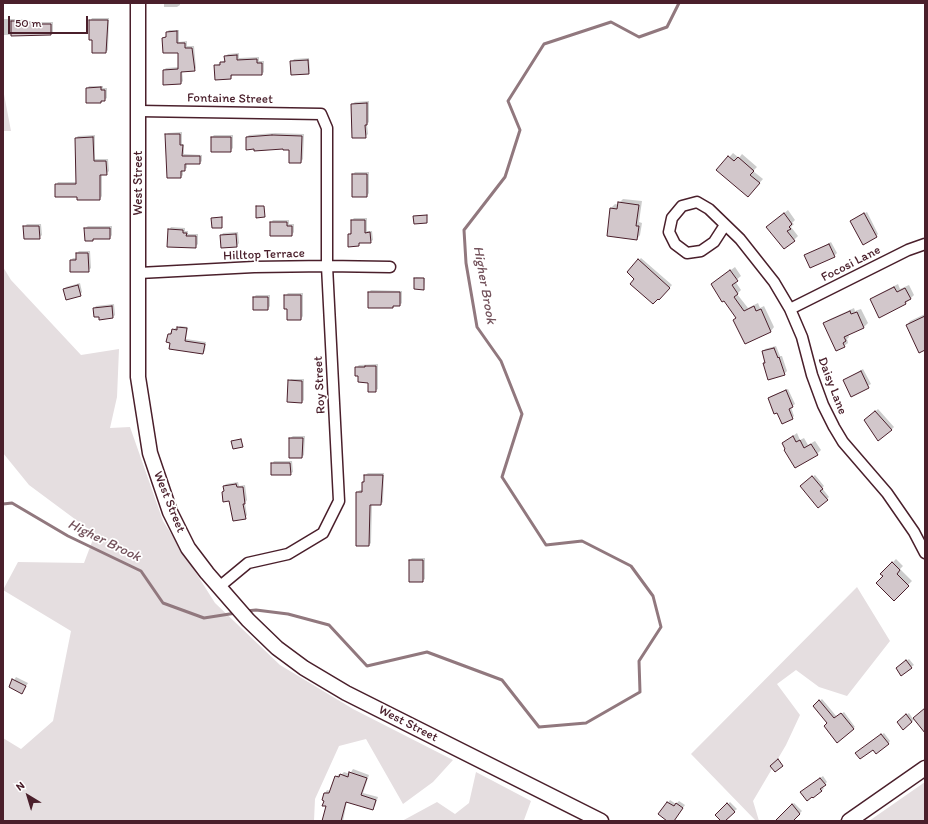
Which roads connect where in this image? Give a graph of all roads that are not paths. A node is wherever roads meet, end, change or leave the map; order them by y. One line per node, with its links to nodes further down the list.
1 (138, 3): 2 (main road, West Street)
2 (139, 111): 3 (street, Fontaine Street); 8 (main road, West Street)
3 (321, 114): 6 (street, Roy Street)
4 (724, 225): 4 (street, Daisy Lane); 9 (street, Daisy Lane)
5 (925, 244): 9 (street, Focosi Lane)
6 (327, 266): 7 (street, Hilltop Terrace); 8 (street, Hilltop Terrace); 11 (street, Roy Street)
7 (390, 268)
8 (139, 273): 11 (main road, West Street)
9 (790, 309): 10 (street, Daisy Lane)
10 (925, 553)
11 (218, 587): 13 (main road, West Street)
12 (925, 768): 14 (main road)
13 (601, 821)
14 (849, 821)

